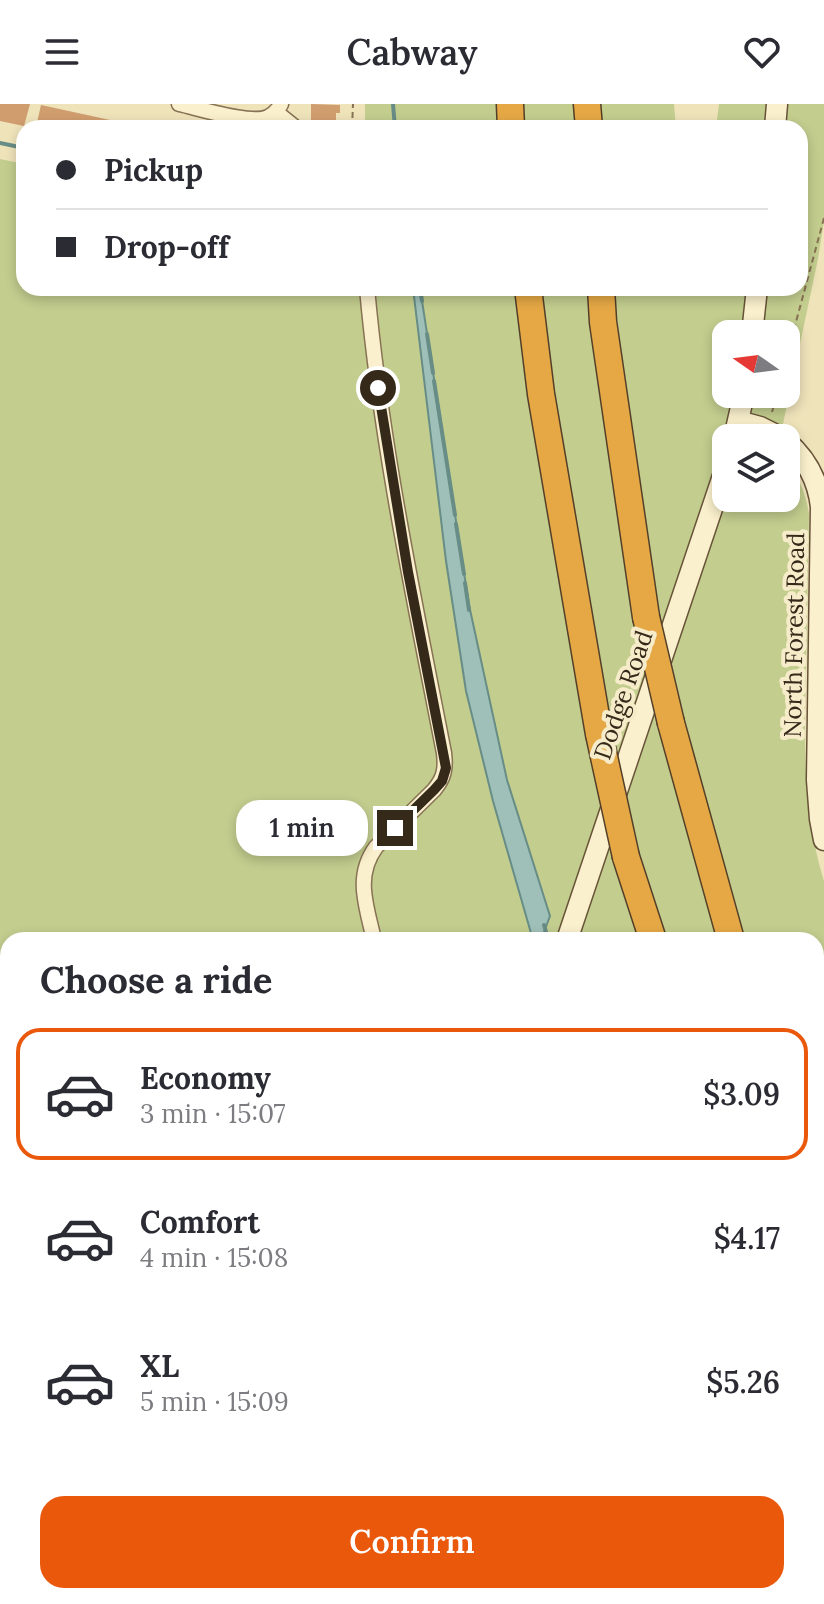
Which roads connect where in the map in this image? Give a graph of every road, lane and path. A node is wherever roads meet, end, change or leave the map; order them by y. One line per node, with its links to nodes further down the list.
1 (179, 104): 2 (street)
2 (279, 108)
3 (824, 218): 4 (path)
4 (808, 277)
5 (368, 296): 16 (street)
6 (529, 296): 18 (highway, bridge)
7 (601, 296): 19 (highway, bridge)
8 (756, 296): 10 (street)
9 (803, 296): 11 (path)
10 (754, 320)
11 (797, 320)
12 (800, 455): 14 (street, North Forest Road)
13 (712, 509): 17 (street, Dodge Road)
14 (823, 563): 15 (street, North Forest Road)
15 (824, 840)
16 (372, 932)
17 (570, 932)
18 (650, 932)
19 (729, 932)

